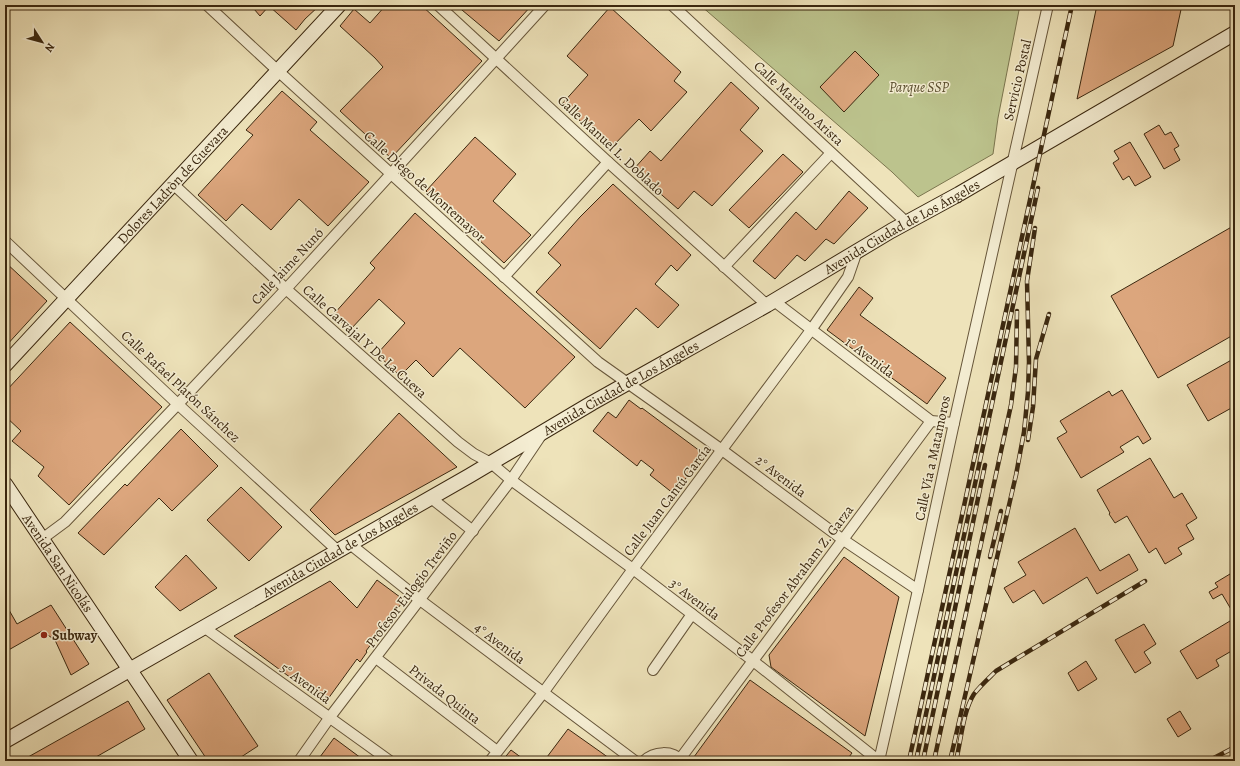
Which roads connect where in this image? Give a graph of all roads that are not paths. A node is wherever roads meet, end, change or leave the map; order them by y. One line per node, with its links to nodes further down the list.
1 (207, 5): 9 (street, Calle Diego de Montemayor)
2 (339, 5): 9 (street, Dolores Ladròn de Guevara)
3 (438, 5): 8 (street, Calle Manuel L. Doblado)
4 (545, 5): 8 (street, Calle Jaime Nunó)
5 (672, 5): 10 (street, Calle Mariano Arista)
6 (1048, 5): 11 (street, Servicio Postal)
7 (1235, 33): 11 (street, Avenida Ciudad de Los Ángeles)
8 (496, 58): 12 (street, Calle Manuel L. Doblado); 13 (street, Calle Jaime Nunó)
9 (278, 71): 13 (street, Calle Diego de Montemayor); 14 (street, Dolores Ladròn de Guevara)
10 (831, 153): 15 (street, Calle Mariano Arista); 18 (street)
11 (1013, 161): 15 (street, Avenida Ciudad de Los Ángeles); 28 (street, Calle Vía a Matamoros)
12 (608, 162): 18 (street, Calle Manuel L. Doblado); 19 (street)
13 (390, 174): 19 (street, Calle Diego de Montemayor); 20 (street, Calle Jaime Nunó)
14 (173, 184): 20 (street, Calle Carvajal Y De La Cueva); 21 (street, Dolores Ladròn de Guevara)
15 (906, 222): 17 (street, Avenida Ciudad de Los Ángeles)
16 (5, 240): 21 (street, Calle Rafael Platón Sánchez)
17 (857, 251): 22 (street, Avenida Ciudad de Los Ángeles); 23 (street, Calle Juan Cantú García)
18 (724, 267): 22 (street, Calle Manuel L. Doblado)
19 (504, 277): 25 (street, Calle Diego de Montemayor)
20 (286, 288): 26 (street, Calle Jaime Nunó); 31 (street, Calle Carvajal Y De La Cueva)
21 (67, 298): 24 (street, Dolores Ladròn de Guevara); 26 (street, Calle Rafael Platón Sánchez)
22 (770, 303): 23 (street, 1° Avenida); 25 (street, Avenida Ciudad de Los Ángeles)
23 (811, 330): 27 (street, 1° Avenida); 30 (street, Calle Juan Cantú García)
24 (5, 365)
25 (628, 383): 29 (street, Avenida Ciudad de Los Ángeles); 30 (street, 2° Avenida)
26 (178, 404): 36 (street, Calle Jaime Nunó); 38 (street, Calle Rafael Platón Sánchez)
27 (931, 421): 28 (street); 37 (street, Calle Profesor Abraham Z. Garza)
28 (954, 422): 40 (street, Calle Vía a Matamoros)
29 (544, 432): 31 (street, Avenida Ciudad de Los Ángeles); 32 (street, Profesor Eulogio Treviño)
30 (722, 450): 37 (street, 2° Avenida); 39 (street, Calle Juan Cantú García)
31 (491, 463): 32 (street, 3° Avenida); 34 (street, Avenida Ciudad de Los Ángeles)
32 (511, 480): 35 (street, Profesor Eulogio Treviño); 39 (street, 3° Avenida)
33 (5, 484): 36 (street, Avenida San Nicolás)
34 (431, 498): 35 (street); 38 (street, Avenida Ciudad de Los Ángeles)
35 (473, 530): 41 (street, Profesor Eulogio Treviño)
36 (42, 539): 47 (street, Avenida San Nicolás)
37 (842, 539): 40 (street, 2° Avenida); 45 (street, Calle Profesor Abraham Z. Garza)
38 (344, 548): 41 (street, 4° Avenida); 43 (street, Avenida Ciudad de Los Ángeles)
39 (633, 569): 42 (street, 3° Avenida); 48 (street, Calle Juan Cantú García)
40 (918, 590): 59 (street, Calle Vía a Matamoros)
41 (420, 600): 44 (street, Profesor Eulogio Treviño); 48 (street, 4° Avenida)
42 (692, 614): 45 (street, 3° Avenida); 46 (street)
43 (205, 628): 47 (street, Avenida Ciudad de Los Ángeles); 49 (street, 5° Avenida)
44 (376, 658): 49 (street, Profesor Eulogio Treviño); 51 (street, Privada Quinta)
45 (752, 660): 52 (street, Calle Profesor Abraham Z. Garza); 59 (street, 3° Avenida)
46 (653, 670)
47 (129, 671): 50 (street, Avenida Ciudad de Los Ángeles); 53 (street, Avenida San Nicolás)
48 (543, 693): 51 (street, Calle Juan Cantú García); 57 (street, 4° Avenida)
49 (330, 717): 54 (street, Profesor Eulogio Treviño); 55 (street, 5° Avenida)
50 (5, 741)
51 (497, 751): 56 (street, Calle Juan Cantú García)
52 (681, 760): 58 (street)
53 (191, 761)
54 (299, 761)
55 (390, 761)
56 (490, 761)
57 (636, 761)
58 (644, 761)
59 (879, 761)

